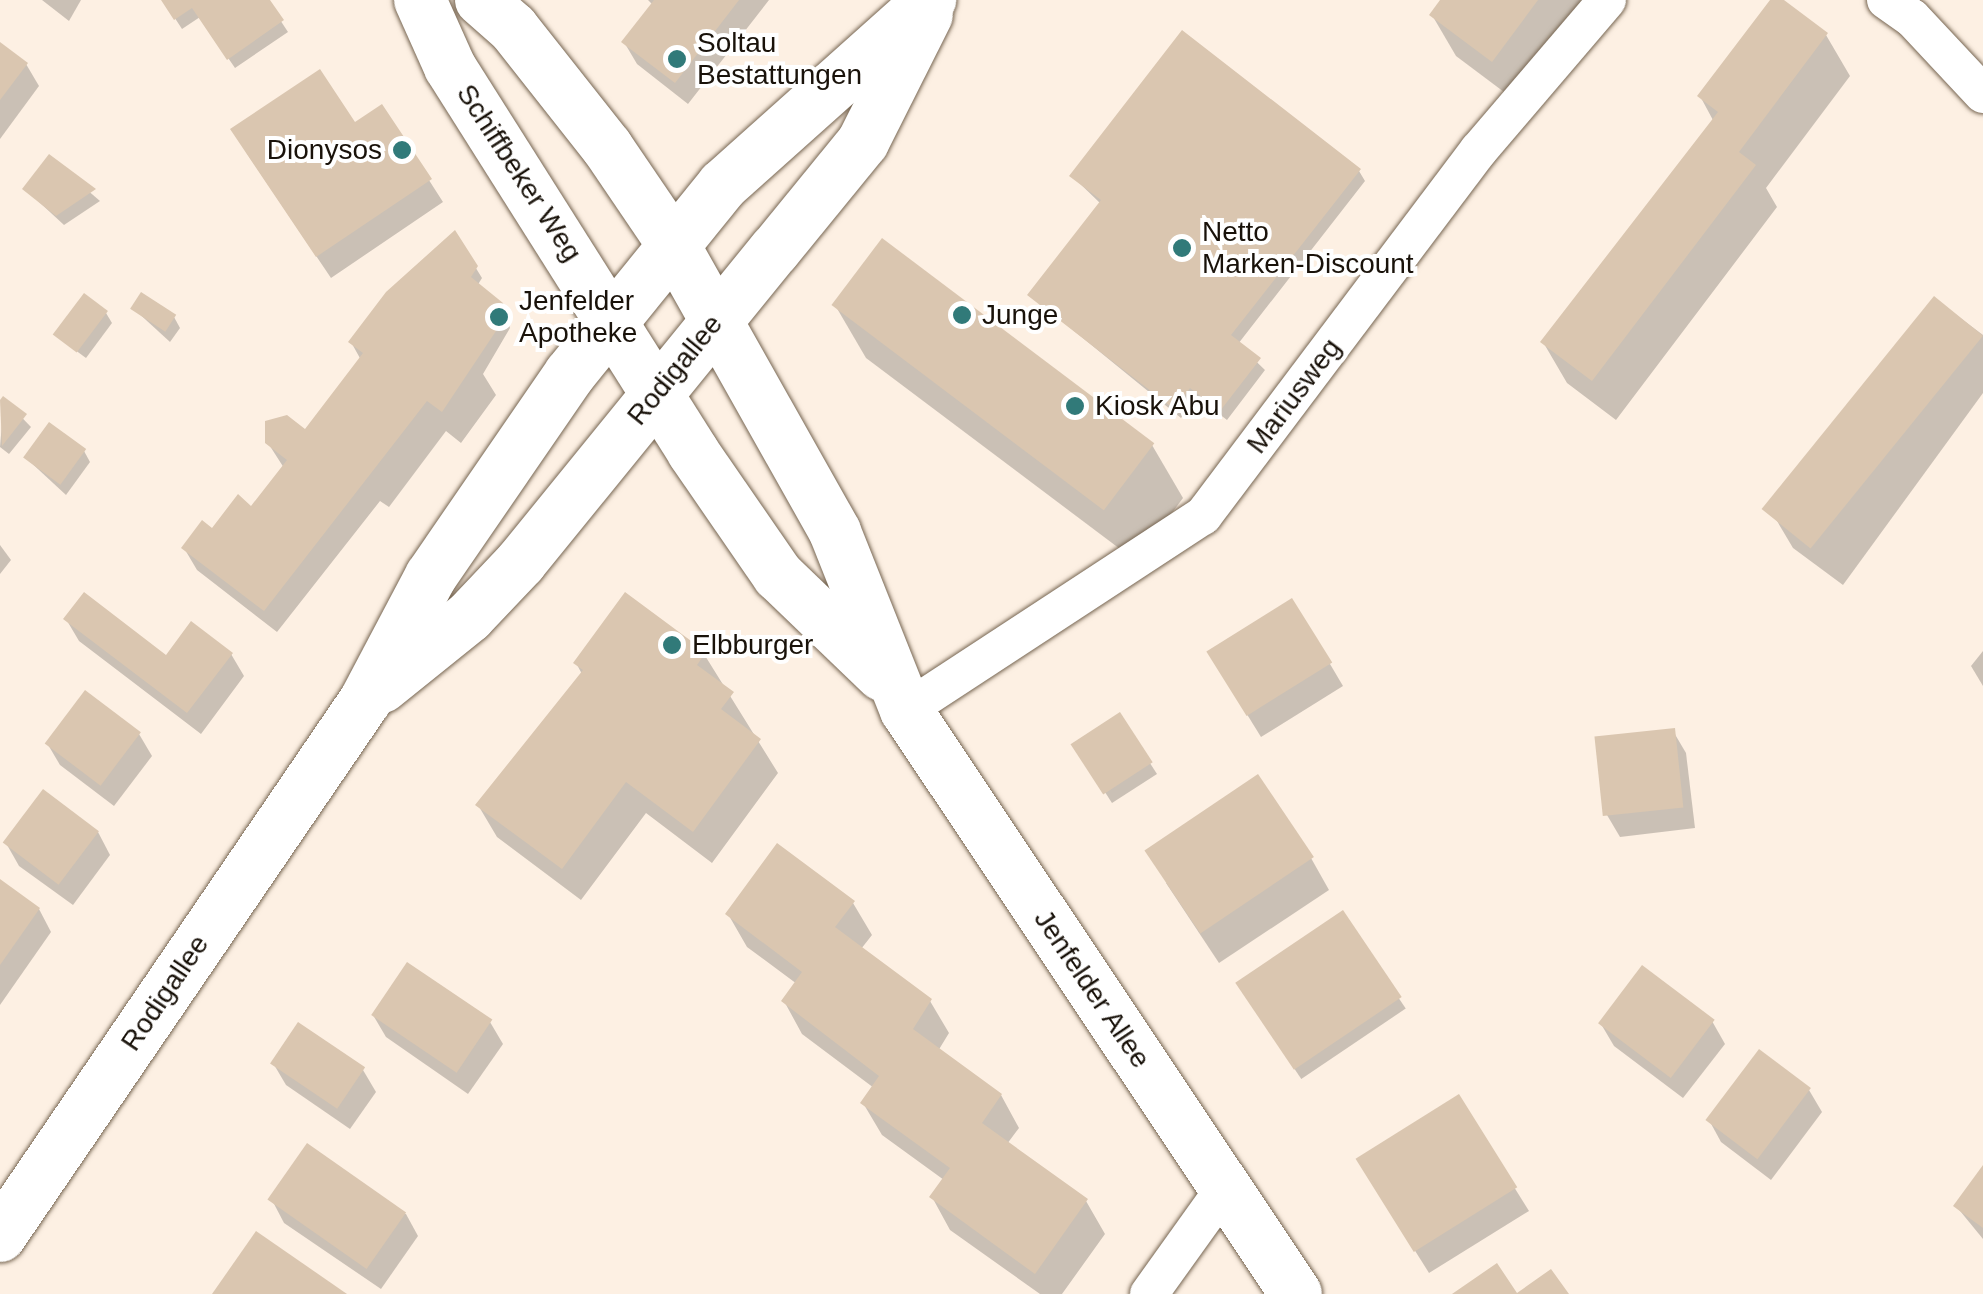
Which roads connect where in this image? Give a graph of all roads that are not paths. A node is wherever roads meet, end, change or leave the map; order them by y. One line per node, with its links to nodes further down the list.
1 (420, 0): 9 (main road, Schiffbeker Weg)
2 (481, 0): 7 (main road)
3 (932, 0): 7 (main road, Rodigallee); 8 (main road, Rodigallee)
4 (1607, 0): 11 (street, Mariusweg)
5 (1886, 0): 6 (street)
6 (1983, 94)
7 (673, 244): 8 (main road); 9 (main road, Rodigallee)
8 (716, 318): 10 (main road, Rodigallee); 11 (main road, Jenfelder Allee)
9 (613, 319): 10 (main road, Schiffbeker Weg); 12 (main road, Rodigallee)
10 (656, 392): 11 (main road, Jenfelder Allee); 12 (main road, Rodigallee)
11 (898, 697): 13 (main road, Jenfelder Allee)
12 (365, 700): 14 (main road, Rodigallee)
13 (1225, 1188): 15 (street); 16 (main road, Jenfelder Allee)
14 (0, 1236)
15 (1149, 1294)
16 (1296, 1294)

